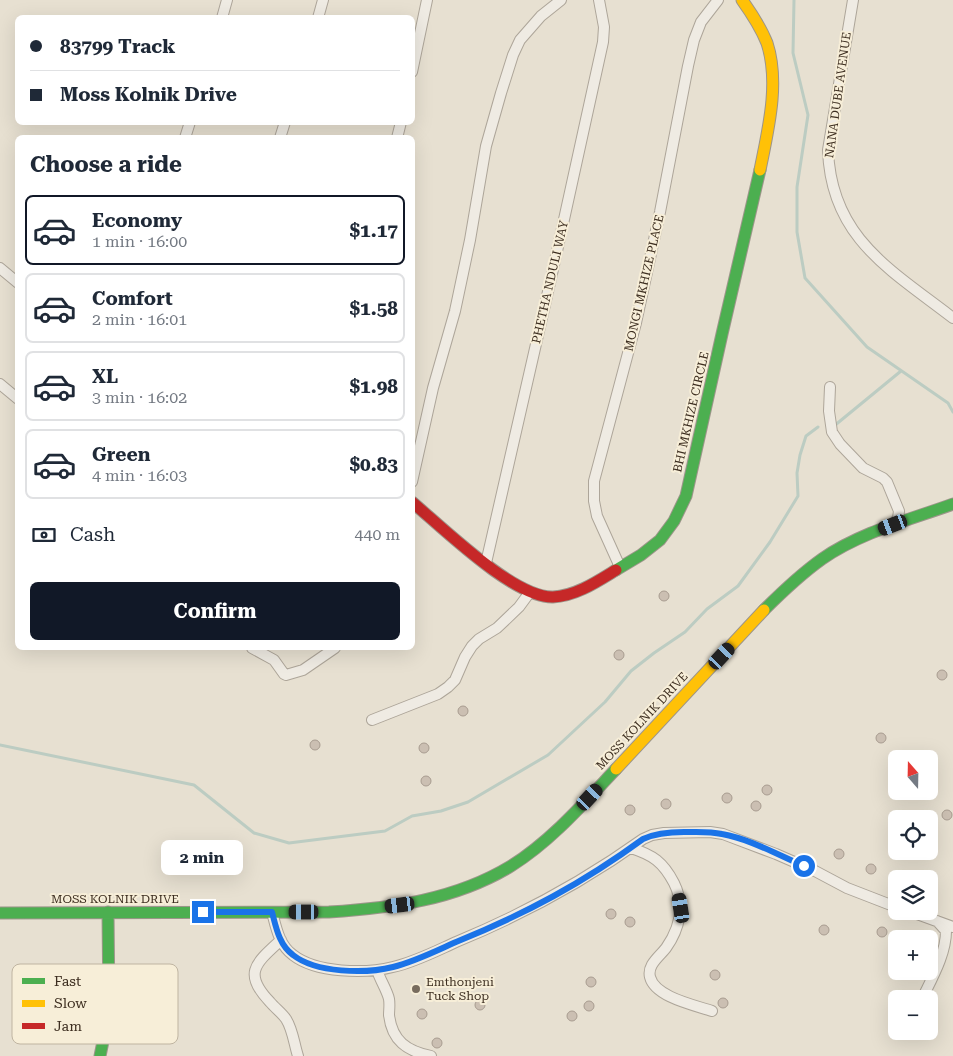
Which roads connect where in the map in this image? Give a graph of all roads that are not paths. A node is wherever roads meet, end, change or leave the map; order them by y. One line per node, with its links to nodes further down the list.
1 (227, 0): 9 (street)
2 (323, 0): 10 (street)
3 (427, 0): 11 (street)
4 (562, 0): 18 (street)
5 (599, 0): 22 (street, PHETHA NDULI WAY)
6 (718, 0): 23 (street, MONGI MKHIZE PLACE)
7 (742, 0): 23 (main road, BHI MKHIZE CIRCLE)
8 (853, 0): 14 (street, NANA DUBE AVENUE)
9 (223, 15)
10 (319, 15)
11 (415, 58)
12 (0, 268): 13 (street)
13 (15, 280)
14 (953, 318)
15 (0, 384): 17 (street)
16 (830, 387): 21 (street)
17 (15, 396)
18 (415, 469)
19 (415, 507): 22 (main road, BHI MKHIZE CIRCLE)
20 (951, 508): 21 (main road, MOSS KOLNIK DRIVE)
21 (893, 525): 31 (main road, MOSS KOLNIK DRIVE)
22 (486, 563): 24 (main road, BHI MKHIZE CIRCLE)
23 (620, 567): 24 (main road, BHI MKHIZE CIRCLE)
24 (530, 592): 27 (street)
25 (256, 650): 26 (street)
26 (332, 650)
27 (372, 720)
28 (631, 848): 29 (street); 38 (street); 40 (street)
29 (888, 904)
30 (108, 912): 31 (main road, MOSS KOLNIK DRIVE); 32 (main road, MOSS KOLNIK DRIVE); 37 (main road)
31 (272, 912): 36 (street)
32 (0, 914)
33 (935, 920): 34 (street)
34 (938, 921): 35 (street); 39 (street)
35 (953, 927)
36 (281, 940): 38 (street); 41 (street)
37 (109, 964)
38 (377, 970): 42 (street)
39 (926, 990)
40 (712, 1012)
41 (298, 1056)
42 (431, 1056)

